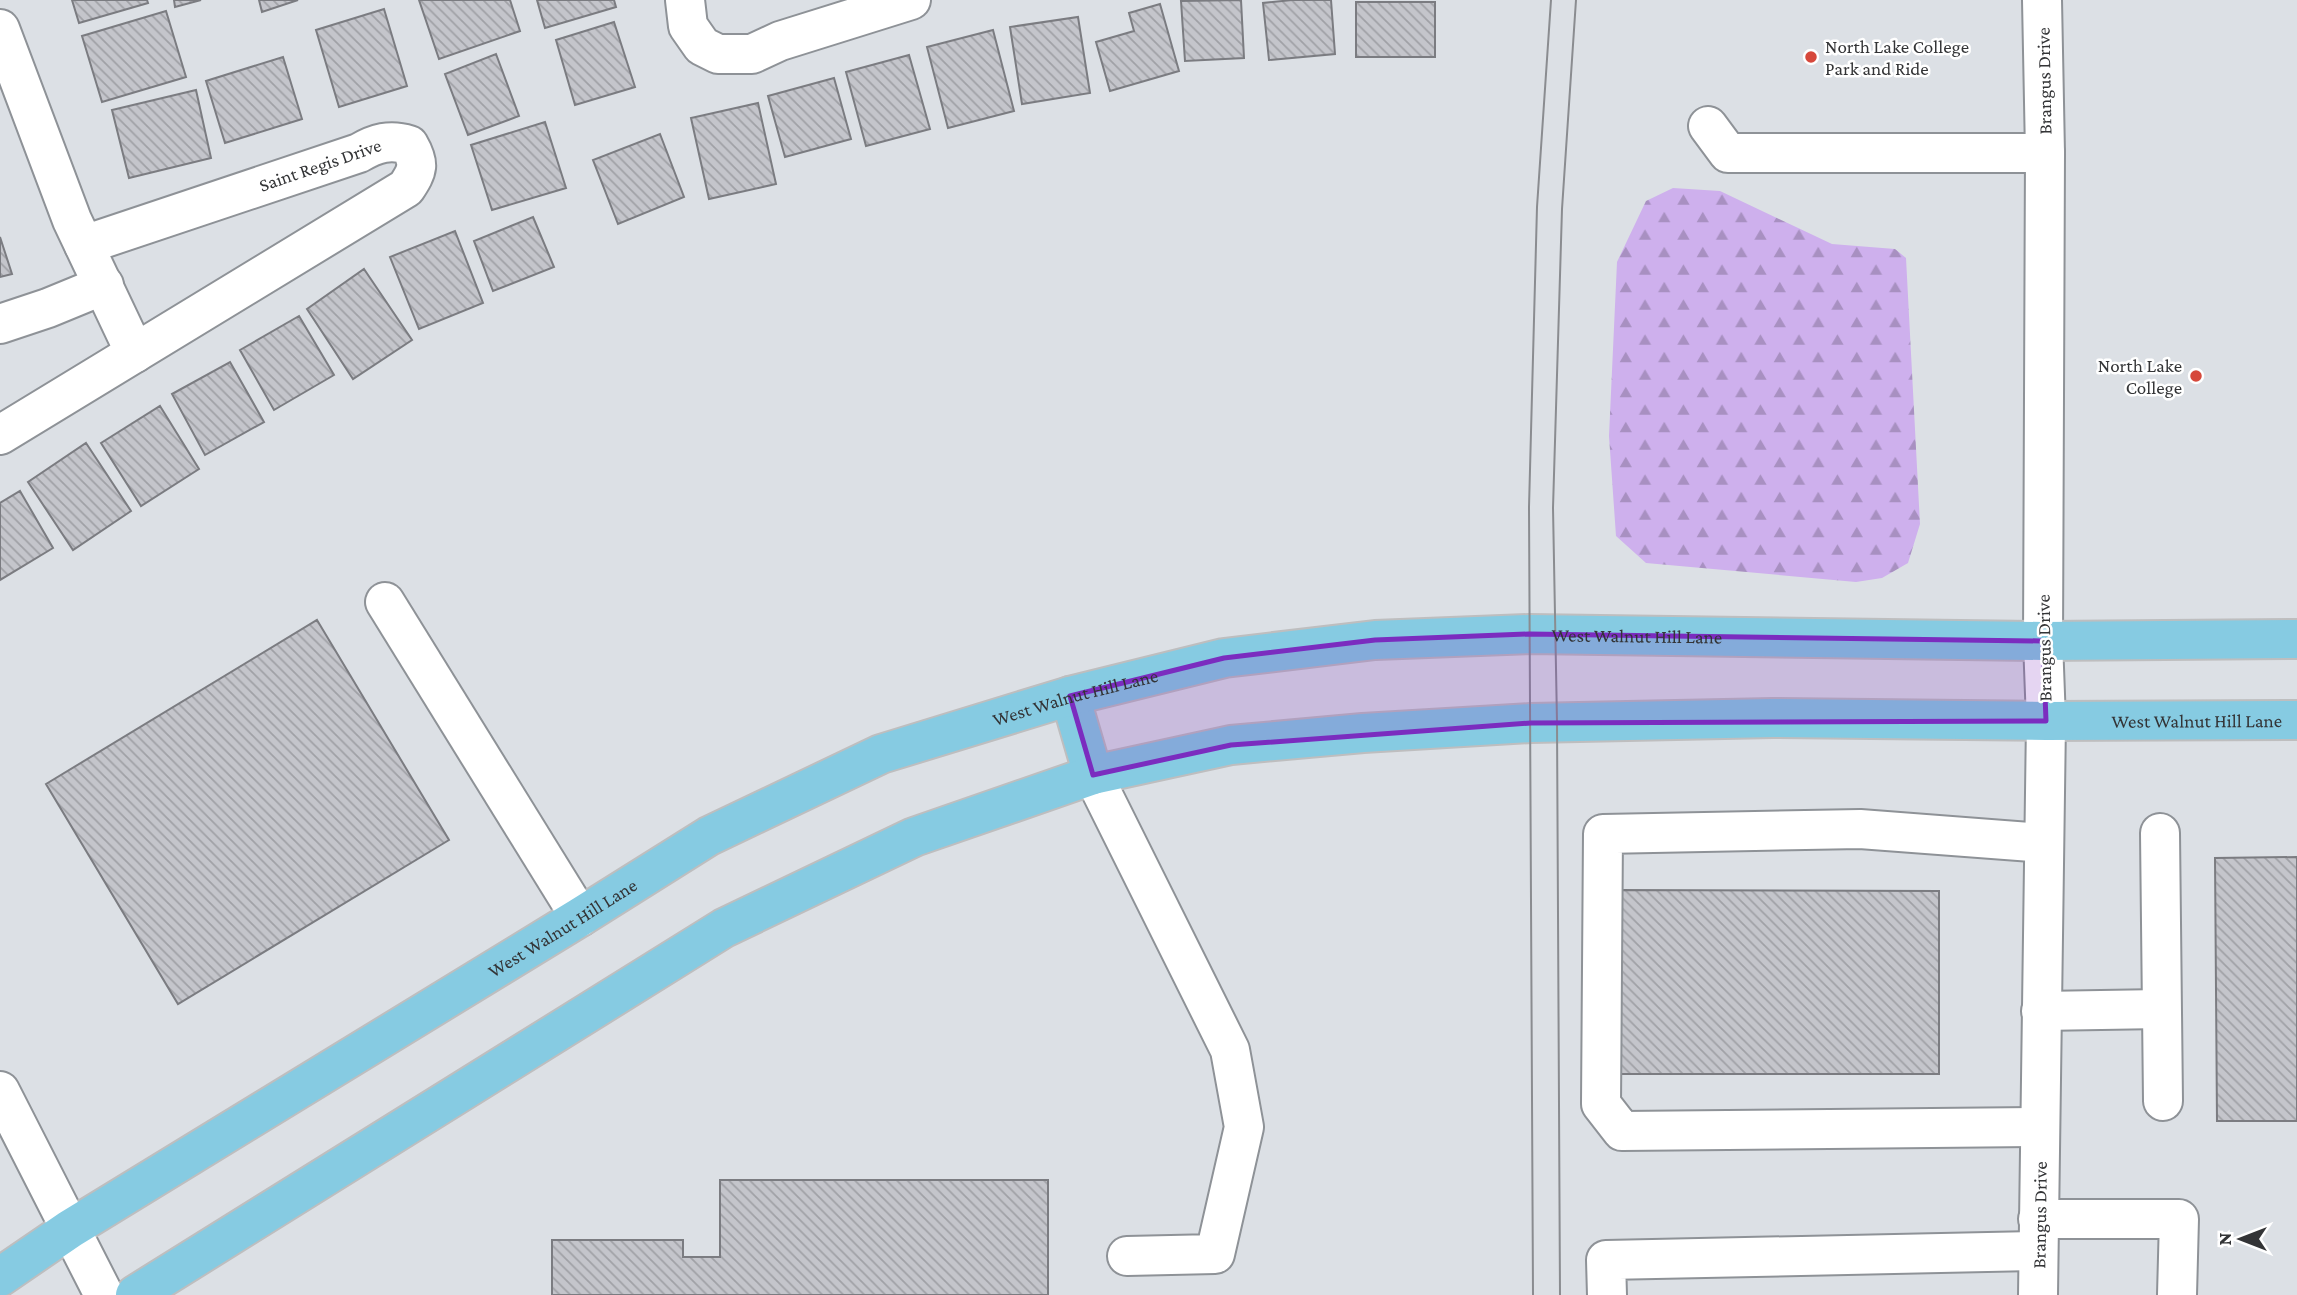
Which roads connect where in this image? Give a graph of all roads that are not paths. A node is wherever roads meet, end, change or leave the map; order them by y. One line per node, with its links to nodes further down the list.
1 (685, 0): 2 (street)
2 (911, 0)
3 (2042, 0): 6 (street, Brangus Drive)
4 (0, 30): 7 (street)
5 (1708, 127): 6 (street)
6 (2045, 153): 14 (street, Brangus Drive)
7 (84, 245): 8 (street); 10 (street, Saint Regis Drive)
8 (104, 285): 9 (street); 10 (street)
9 (0, 324)
10 (135, 353): 11 (street, Saint Regis Drive)
11 (0, 435)
12 (385, 602): 21 (street)
13 (2297, 639): 14 (main road, West Walnut Hill Lane)
14 (2043, 641): 15 (main road, West Walnut Hill Lane); 17 (street, Brangus Drive)
15 (1070, 696): 18 (main road); 21 (main road, West Walnut Hill Lane)
16 (2297, 720): 17 (main road, West Walnut Hill Lane)
17 (2046, 721): 18 (main road, West Walnut Hill Lane); 20 (street, Brangus Drive)
18 (1093, 775): 29 (street); 32 (main road, West Walnut Hill Lane)
19 (2160, 832): 22 (street)
20 (2044, 843): 23 (street, Brangus Drive); 26 (street)
21 (580, 917): 27 (main road, West Walnut Hill Lane)
22 (2161, 1009): 23 (street); 25 (street)
23 (2042, 1011): 26 (street, Brangus Drive)
24 (0, 1091): 27 (street)
25 (2163, 1101)
26 (2040, 1127): 28 (street, Brangus Drive)
27 (70, 1229): 30 (main road, West Walnut Hill Lane); 31 (street)
28 (2038, 1235): 33 (street); 34 (street, Brangus Drive); 35 (street)
29 (1127, 1256)
30 (0, 1277)
31 (104, 1295)
32 (135, 1295)
33 (1606, 1295)
34 (2038, 1295)
35 (2177, 1295)

